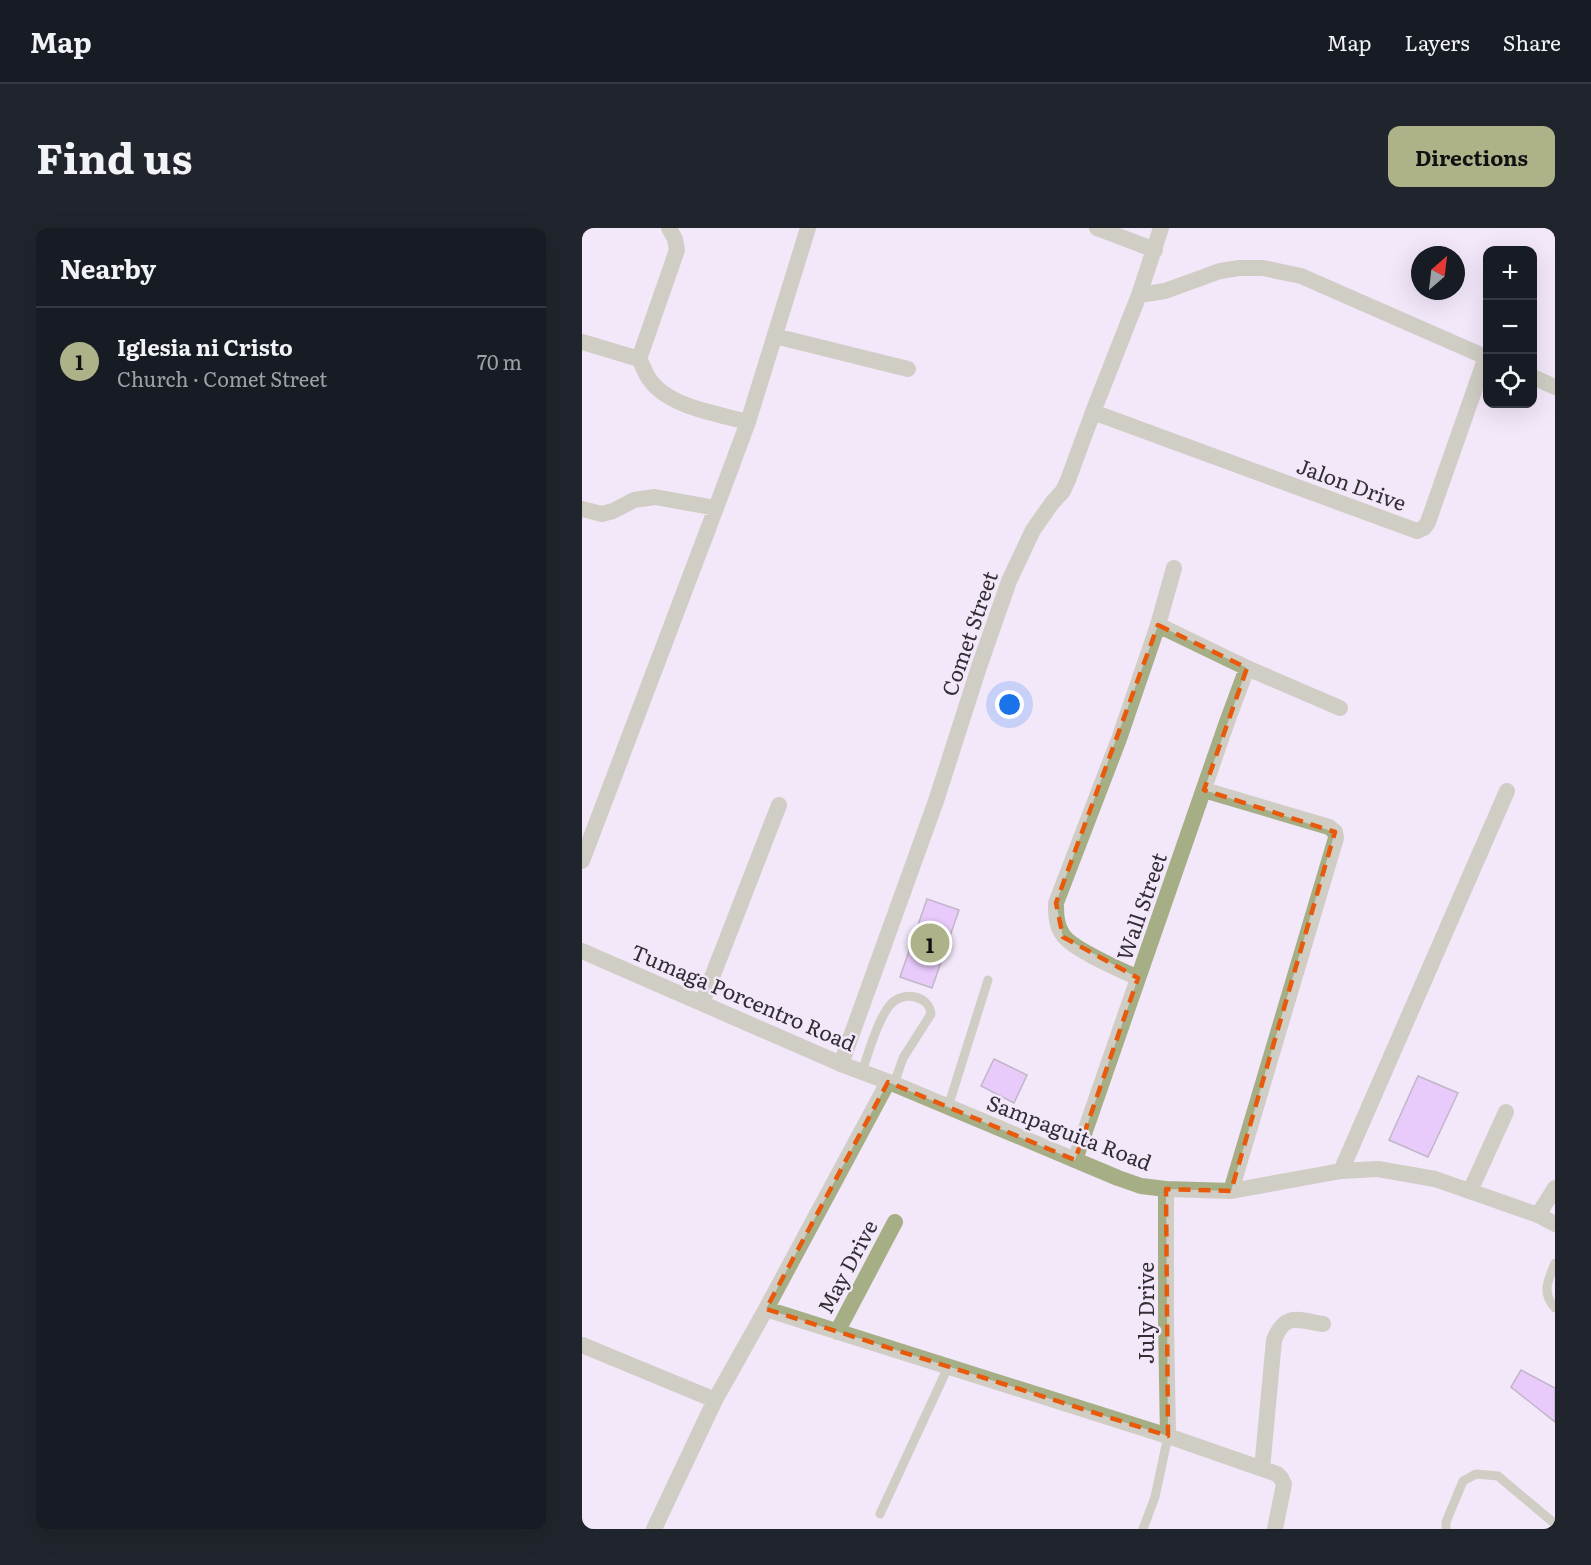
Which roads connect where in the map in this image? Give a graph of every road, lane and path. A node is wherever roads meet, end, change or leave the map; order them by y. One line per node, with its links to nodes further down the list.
1 (669, 228): 10 (street)
2 (808, 228): 7 (street)
3 (1096, 228): 5 (street)
4 (1161, 228): 5 (street, Comet Street)
5 (1155, 250): 6 (street, Comet Street)
6 (1139, 295): 9 (street); 15 (street, Comet Street)
7 (775, 336): 12 (street); 16 (street)
8 (582, 342): 10 (street)
9 (1483, 355)
10 (639, 359): 16 (street)
11 (1483, 368): 15 (street, Jalon Drive)
12 (908, 369)
13 (1537, 379): 14 (street)
14 (1555, 387)
15 (1093, 412): 31 (street, Comet Street)
16 (748, 422): 17 (street)
17 (716, 508): 18 (street); 26 (street)
18 (582, 509)
19 (1174, 568): 20 (street)
20 (1158, 625): 21 (street); 28 (street)
21 (1247, 668): 22 (street); 23 (street, Wall Street)
22 (1340, 708)
23 (1204, 790): 28 (street, Wall Street); 40 (street)
24 (1507, 791): 37 (street)
25 (779, 805): 30 (street)
26 (582, 861)
27 (582, 951): 30 (street, Tumaga Porcentro Road)
28 (1138, 978): 36 (street, Wall Street)
29 (987, 981): 34 (lane)
30 (702, 1003): 31 (street, Tumaga Porcentro Road)
31 (842, 1064): 32 (street, Tumaga Porcentro Road)
32 (862, 1071): 33 (street, Tumaga Porcentro Road); 33 (lane)
33 (891, 1083): 34 (street, Sampaguita Road); 47 (street)
34 (948, 1107): 36 (street, Sampaguita Road)
35 (1506, 1112): 41 (street)
36 (1075, 1160): 39 (street, Sampaguita Road)
37 (1341, 1171): 40 (street, Sampaguita Road); 41 (street, Sampaguita Road)
38 (1555, 1188): 42 (street)
39 (1166, 1189): 40 (street, Sampaguita Road); 53 (street, July Drive)
40 (1231, 1191)
41 (1470, 1191): 42 (street, Sampaguita Road)
42 (1538, 1215): 44 (street, Sampaguita Road)
43 (895, 1222): 49 (street, May Drive)
44 (1555, 1224)
45 (1555, 1263): 46 (lane)
46 (1555, 1308)
47 (766, 1309): 49 (street); 52 (street)
48 (1323, 1324): 54 (street)
49 (837, 1332): 51 (street)
50 (582, 1345): 52 (street)
51 (948, 1366): 53 (street); 55 (lane)
52 (715, 1400): 57 (street)
53 (1168, 1436): 54 (street); 58 (lane)
54 (1262, 1469): 59 (street)
55 (880, 1514)
56 (1555, 1524): 60 (lane)
57 (654, 1529)
58 (1143, 1529)
59 (1275, 1529)
60 (1446, 1529)

